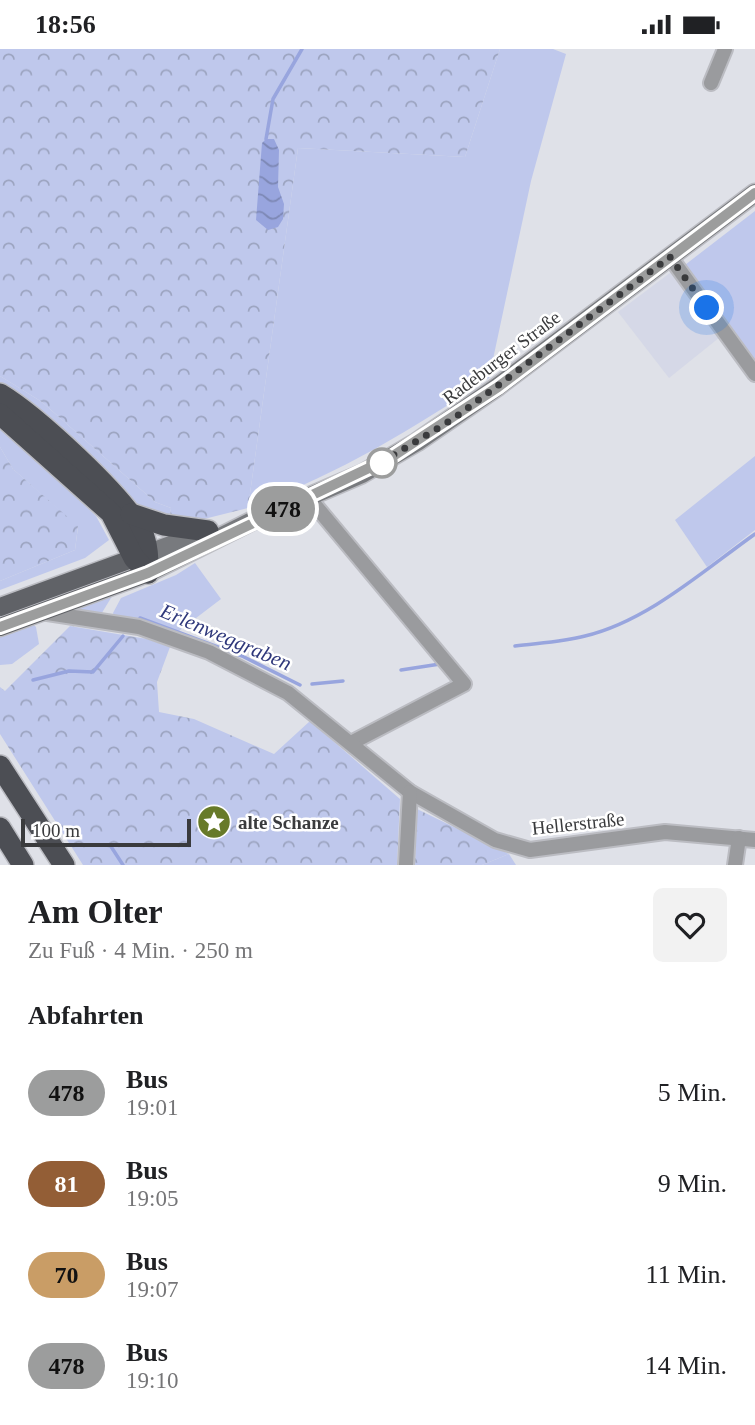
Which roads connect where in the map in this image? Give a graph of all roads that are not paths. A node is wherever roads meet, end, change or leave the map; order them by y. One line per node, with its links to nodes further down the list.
1 (725, 49): 2 (street)
2 (711, 83)
3 (755, 193): 4 (main road, Radeburger Straße)
4 (670, 257): 5 (street); 8 (main road, Radeburger Straße)
5 (755, 374)
6 (0, 394): 9 (highway)
7 (0, 414): 12 (highway)
8 (309, 498): 10 (main road, Radeburger Straße); 16 (street)
9 (131, 514): 11 (highway); 12 (highway)
10 (252, 521): 11 (main road, Radeburger Straße); 12 (main road, Radeburger Straße)
11 (208, 531): 12 (main road, Radeburger Straße)
12 (143, 561): 13 (main road, Radeburger Straße); 14 (main road, Radeburger Straße)
13 (0, 607)
14 (41, 612): 15 (main road, Radeburger Straße); 16 (street, Hellerstraße)
15 (0, 627)
16 (351, 743): 18 (street, Hellerstraße)
17 (0, 766): 23 (highway)
18 (410, 792): 20 (street, Hellerstraße); 24 (street)
19 (0, 828): 22 (highway)
20 (739, 838): 21 (street, Hellerstraße); 25 (street)
21 (755, 840)
22 (23, 865)
23 (64, 865)
24 (406, 865)
25 (735, 865)

